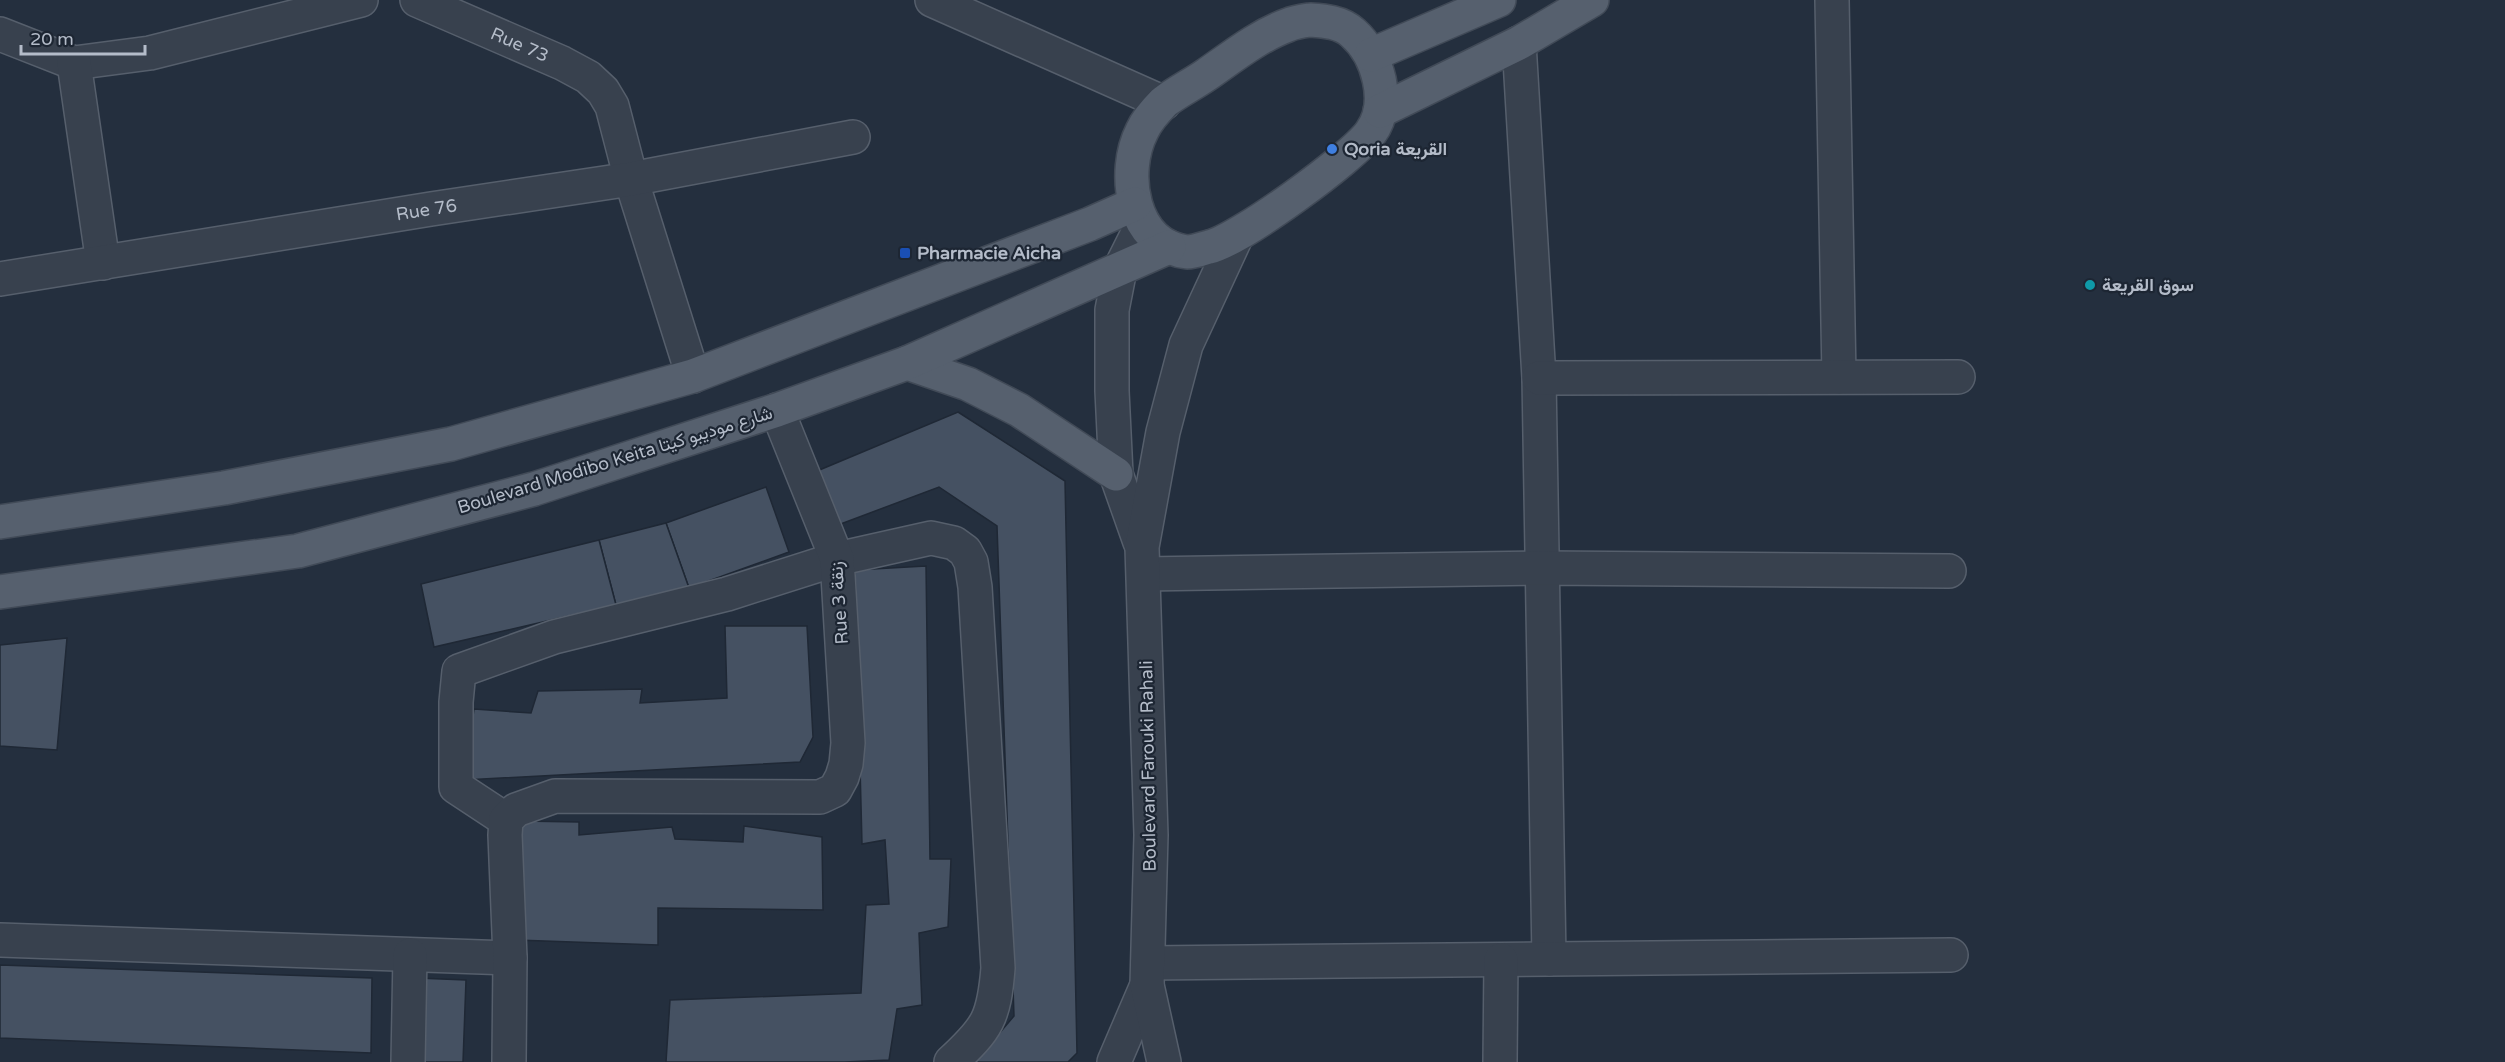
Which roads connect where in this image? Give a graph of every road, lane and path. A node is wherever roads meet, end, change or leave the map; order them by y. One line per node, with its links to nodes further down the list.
1 (361, 0): 11 (street)
2 (417, 0): 15 (street, Rue 73)
3 (932, 0): 12 (street)
4 (1499, 0): 10 (main road)
5 (1592, 0): 9 (main road)
6 (1832, 0): 24 (street)
7 (1313, 10): 10 (main road); 12 (main road)
8 (0, 34): 11 (street)
9 (1519, 43): 13 (main road); 26 (street)
10 (1371, 55): 13 (main road)
11 (74, 63): 19 (street)
12 (1164, 103): 16 (main road)
13 (1380, 111): 17 (main road)
14 (853, 137): 15 (street, Rue 76)
15 (631, 179): 19 (street, Rue 76); 23 (street)
16 (1139, 213): 18 (main road); 20 (street, Boulevard Farouki Rahali); 23 (main road)
17 (1237, 235): 18 (main road); 31 (street, Boulevard Farouki Rahali)
18 (1169, 247): 20 (main road, Boulevard Modibo Keita شارع موديبو كيتا)
19 (103, 263): 21 (street, Rue 76)
20 (1120, 269): 22 (main road, Boulevard Modibo Keita شارع موديبو كيتا); 28 (street, Boulevard Farouki Rahali)
21 (0, 279)
22 (907, 363): 27 (main road, Boulevard Modibo Keita شارع موديبو كيتا); 28 (main road)
23 (693, 376): 29 (main road)
24 (1839, 377): 25 (street); 26 (street)
25 (1958, 377)
26 (1539, 378): 32 (street)
27 (777, 410): 30 (street, Rue 3 زنقة); 34 (main road, Boulevard Modibo Keita شارع موديبو كيتا)
28 (1116, 474): 31 (street, Boulevard Farouki Rahali)
29 (0, 522)
30 (837, 559): 35 (street, Rue 3 زنقة); 35 (street); 45 (street)
31 (1143, 560): 32 (street); 42 (street, Boulevard Farouki Rahali)
32 (1543, 568): 33 (street); 40 (street)
33 (1948, 571)
34 (0, 592)
35 (506, 820): 39 (street)
36 (0, 940): 37 (street)
37 (410, 955): 39 (street); 43 (street)
38 (1951, 955): 40 (street)
39 (510, 958): 44 (street)
40 (1549, 959): 41 (street)
41 (1500, 960): 42 (street); 48 (street)
42 (1147, 974): 46 (street, Boulevard Farouki Rahali); 47 (street, Boulevard Farouki Rahali)
43 (408, 1062)
44 (509, 1062)
45 (951, 1062)
46 (1114, 1062)
47 (1164, 1062)
48 (1500, 1062)

